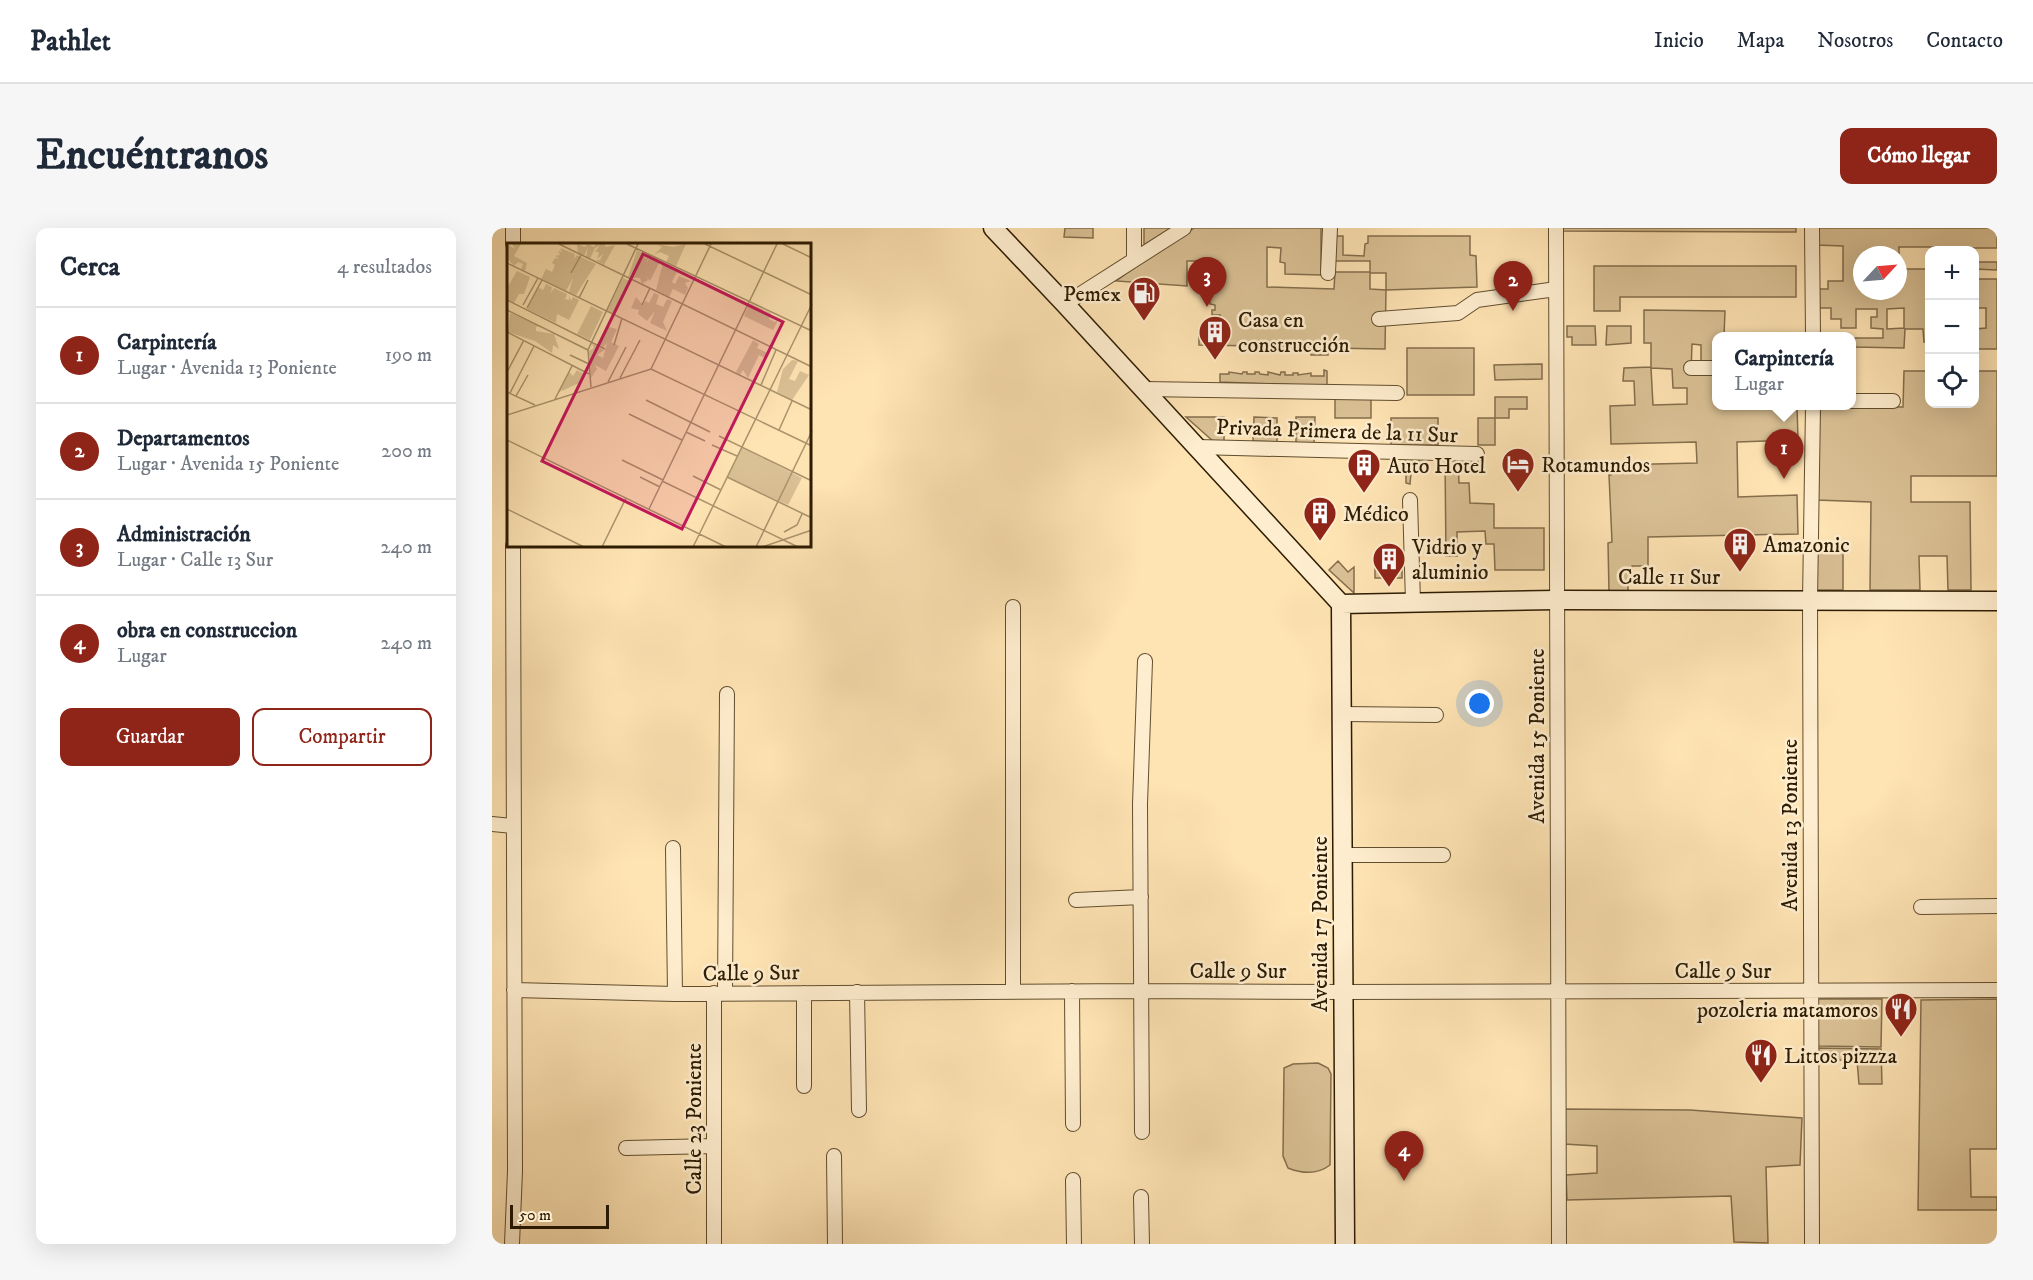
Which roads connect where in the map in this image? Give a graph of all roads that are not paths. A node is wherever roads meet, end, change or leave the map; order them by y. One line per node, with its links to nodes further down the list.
1 (993, 228): 10 (main road)
2 (1134, 228): 7 (street)
3 (1184, 228): 7 (street)
4 (1330, 228): 8 (street)
5 (1556, 228): 9 (street, Avenida 15 Poniente)
6 (1812, 228): 12 (street)
7 (1134, 260): 10 (street)
8 (1328, 273)
9 (1556, 289): 11 (street); 24 (street, Avenida 15 Poniente)
10 (1065, 304): 15 (main road)
11 (1379, 319)
12 (1813, 332)
13 (1691, 368): 14 (street)
14 (1712, 368)
15 (1143, 389): 16 (street); 20 (main road)
16 (1397, 393)
17 (1856, 401): 18 (street)
18 (1893, 401)
19 (1813, 410): 25 (street, Avenida 13 Poniente)
20 (1197, 447): 21 (street, Privada Primera de la 11 Sur); 28 (main road)
21 (1477, 454)
22 (1410, 500): 27 (street)
23 (513, 548): 35 (street)
24 (1556, 600): 25 (main road, Calle 11 Sur); 27 (main road, Calle 11 Sur); 47 (street, Avenida 15 Poniente)
25 (1810, 600): 26 (main road, Calle 11 Sur); 48 (street, Avenida 13 Poniente)
26 (1997, 601)
27 (1413, 603): 28 (main road, Calle 11 Sur)
28 (1341, 604): 32 (main road, Avenida 17 Poniente)
29 (1013, 607): 50 (street)
30 (1144, 661): 39 (street)
31 (727, 694): 52 (street, Calle 23 Poniente)
32 (1342, 714): 33 (street); 37 (main road, Avenida 17 Poniente)
33 (1436, 715)
34 (492, 824): 35 (street)
35 (513, 826): 43 (street)
36 (673, 848): 54 (street)
37 (1343, 855): 38 (street); 51 (main road, Avenida 17 Poniente)
38 (1443, 855)
39 (1141, 897): 40 (street); 46 (street)
40 (1076, 900)
41 (1997, 906): 42 (street)
42 (1921, 907)
43 (514, 990): 54 (street, Calle 9 Sur); 64 (street)
44 (1997, 990): 48 (street, Calle 9 Sur)
45 (1072, 991): 46 (street, Calle 9 Sur); 50 (street, Calle 9 Sur); 57 (street)
46 (1142, 991): 51 (street, Calle 9 Sur); 58 (street)
47 (1558, 991): 48 (street, Calle 9 Sur); 51 (street, Calle 9 Sur); 70 (street, Avenida 15 Poniente)
48 (1811, 991): 71 (street, Avenida 13 Poniente)
49 (857, 992): 50 (street, Calle 9 Sur); 53 (street, Calle 9 Sur); 56 (street)
50 (1013, 992)
51 (1344, 992): 69 (main road, Avenida 17 Poniente)
52 (720, 993): 53 (street, Calle 9 Sur); 54 (street, Calle 9 Sur); 59 (street, Calle 23 Poniente)
53 (804, 993): 55 (street)
54 (675, 994)
55 (804, 1086)
56 (859, 1110)
57 (1072, 1124)
58 (1142, 1132)
59 (714, 1146): 60 (street); 65 (street, Calle 23 Poniente)
60 (626, 1148)
61 (834, 1156): 66 (street)
62 (1072, 1180): 67 (street)
63 (1141, 1197): 68 (street)
64 (512, 1244)
65 (714, 1244)
66 (835, 1244)
67 (1074, 1244)
68 (1142, 1244)
69 (1346, 1244)
70 (1559, 1244)
71 (1812, 1244)

